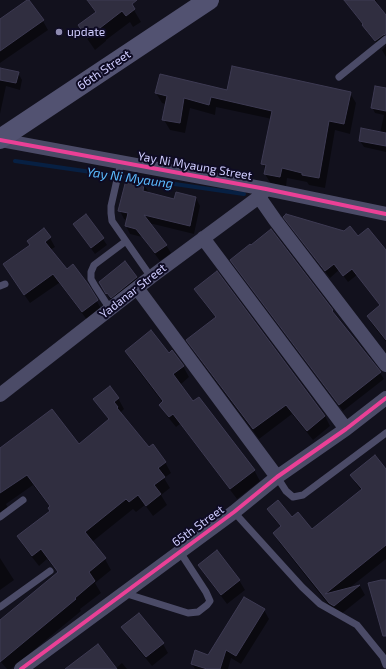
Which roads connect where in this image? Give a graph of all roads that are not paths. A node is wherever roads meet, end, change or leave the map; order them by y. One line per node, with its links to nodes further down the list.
1 (209, 0): 4 (street, 66th Street)
2 (386, 39): 3 (lane)
3 (339, 76)
4 (0, 140): 5 (street, Yay Ni Myaung Street)
5 (121, 162): 6 (street, Yay Ni Myaung Street); 9 (lane)
6 (262, 193): 7 (street, Yay Ni Myaung Street); 8 (street, Yadanar Street); 13 (street)
7 (386, 214)
8 (203, 238): 10 (street, Yadanar Street); 16 (street)
9 (126, 241): 10 (lane); 12 (lane)
10 (151, 277): 11 (street, Yadanar Street)
11 (138, 288): 12 (street, Yadanar Street); 18 (street)
12 (110, 309): 14 (street, Yadanar Street)
13 (386, 365)
14 (0, 395)
15 (386, 398): 16 (street, 65th Street)
16 (346, 429): 18 (street, 65th Street)
17 (386, 433): 18 (lane)
18 (277, 477): 20 (street, 65th Street)
19 (23, 500): 21 (lane)
20 (234, 512): 22 (street, 65th Street); 26 (lane)
21 (0, 517)
22 (180, 552): 24 (street, 65th Street); 24 (lane)
23 (50, 571): 25 (lane)
24 (124, 593): 27 (street, 65th Street)
25 (0, 607)
26 (386, 665)
27 (21, 669)

